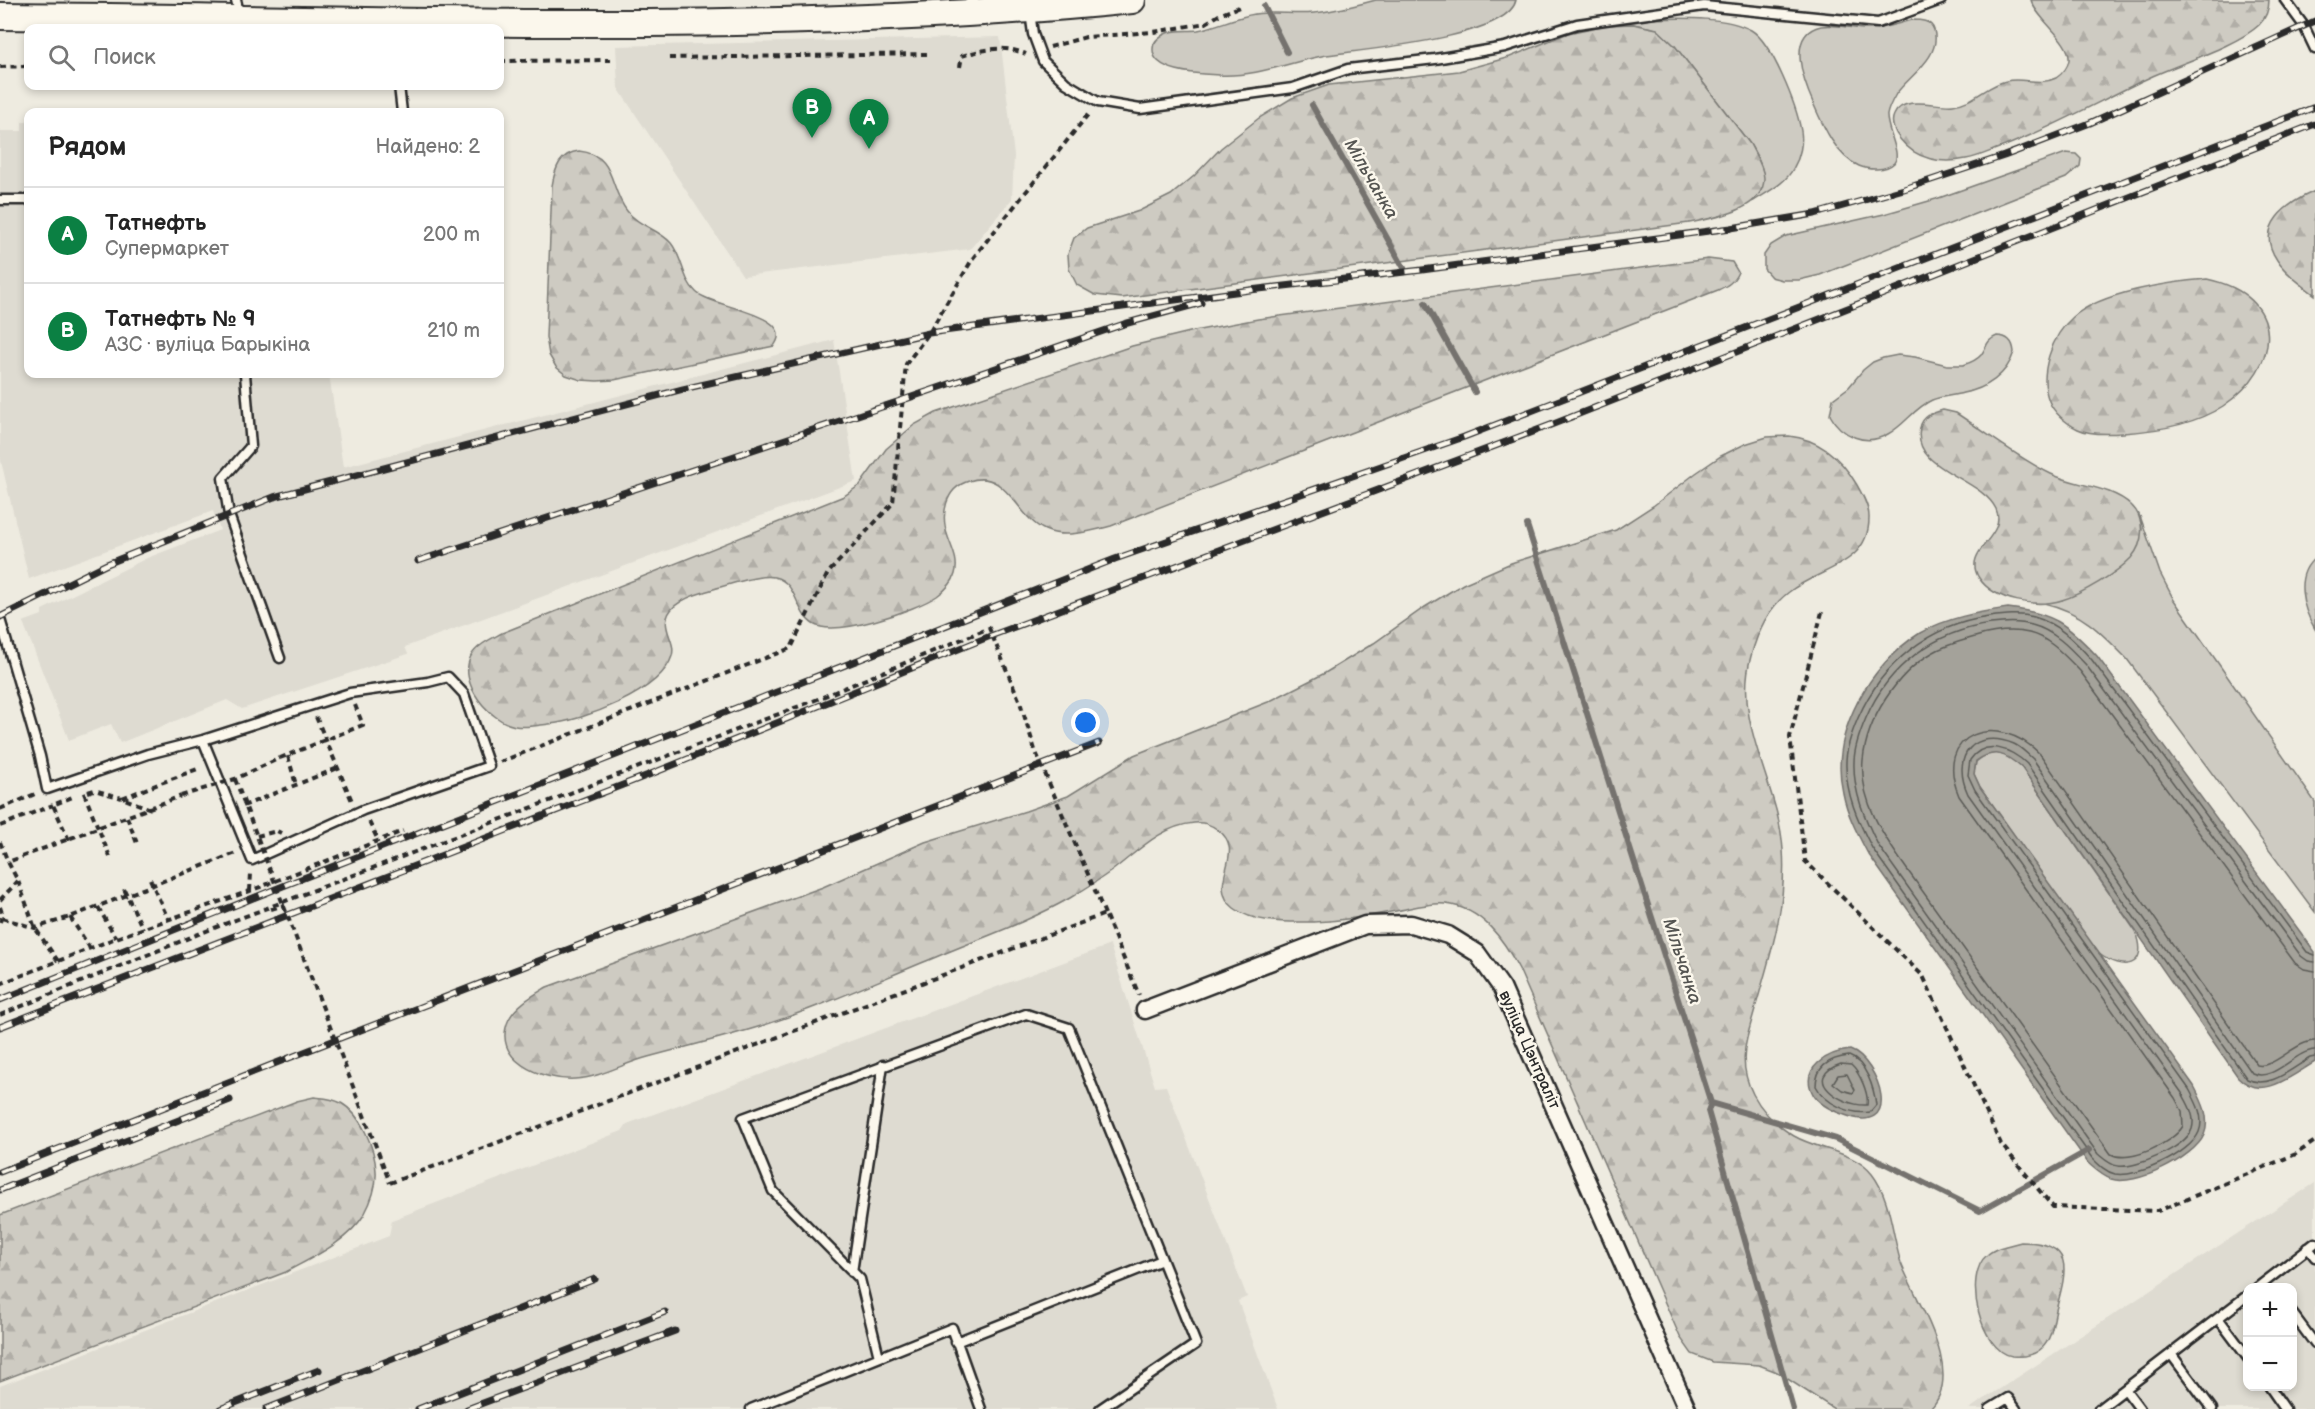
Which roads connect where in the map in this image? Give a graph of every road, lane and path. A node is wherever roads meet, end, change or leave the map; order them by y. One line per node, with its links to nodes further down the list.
1 (1132, 0): 6 (main road)
2 (1941, 0): 22 (lane)
3 (2285, 0): 11 (lane)
4 (1239, 7): 10 (path)
5 (238, 9): 7 (main road); 8 (main road)
6 (1029, 10): 9 (main road); 10 (lane)
7 (0, 16)
8 (371, 24)
9 (463, 24)
10 (1038, 48): 12 (path); 17 (lane)
11 (2315, 49)
12 (1020, 52): 17 (path); 20 (path)
13 (927, 54): 14 (path)
14 (669, 58)
15 (614, 60): 16 (path)
16 (504, 61)
17 (1043, 61): 22 (lane)
18 (24, 66): 19 (path)
19 (0, 67)
20 (960, 67)
21 (399, 90): 23 (lane)
22 (1098, 102): 35 (path)
23 (402, 108)
24 (0, 200): 25 (lane)
25 (24, 200)
26 (245, 378): 29 (lane)
27 (1822, 612): 86 (path)
28 (0, 619): 43 (lane)
29 (280, 658)
30 (353, 699): 32 (path)
31 (315, 705): 32 (path); 33 (lane); 35 (lane)
32 (327, 739): 34 (path); 36 (path)
33 (203, 740): 43 (lane); 51 (lane)
34 (288, 756): 39 (path, bridge); 42 (path)
35 (489, 766): 50 (lane)
36 (338, 768): 42 (path); 50 (path)
37 (206, 775): 46 (path)
38 (227, 775): 40 (path)
39 (234, 779): 49 (path, bridge); 69 (path, bridge)
40 (230, 782)
41 (209, 783): 44 (path)
42 (296, 785): 51 (path)
43 (47, 789): 48 (path)
44 (212, 790)
45 (84, 793): 46 (path); 47 (path); 54 (path)
46 (122, 798): 49 (path)
47 (53, 805): 53 (path); 56 (path)
48 (0, 809)
49 (151, 809): 52 (path)
50 (363, 810): 51 (lane); 57 (path)
51 (232, 811)
52 (127, 817): 54 (path); 60 (path)
53 (0, 826)
54 (98, 829): 56 (path); 61 (path)
55 (403, 831): 57 (path)
56 (69, 840): 62 (path)
57 (378, 840): 75 (path)
58 (0, 842): 62 (path)
59 (234, 843): 65 (path)
60 (138, 846)
61 (110, 857)
62 (8, 862): 64 (path)
63 (150, 879): 65 (path)
64 (18, 881): 68 (path); 76 (path)
65 (154, 885): 67 (path); 75 (path)
66 (124, 889): 67 (path)
67 (126, 896): 71 (path); 77 (path)
68 (0, 900)
69 (285, 905): 72 (path, bridge); 78 (path)
70 (0, 907): 74 (path)
71 (98, 907): 73 (path); 79 (path)
72 (1105, 914): 78 (path); 83 (path)
73 (70, 917): 76 (path); 80 (path)
74 (1, 920): 76 (path)
75 (169, 921): 77 (path)
76 (35, 928): 81 (path)
77 (143, 929): 79 (path)
78 (201, 933): 84 (path)
79 (116, 938): 80 (path)
80 (90, 948): 81 (path)
81 (58, 961): 82 (path)
82 (0, 984)
83 (1145, 1010): 107 (street, вуліца Цэнтраліт)
84 (0, 1015)
85 (883, 1065): 89 (lane); 90 (lane); 90 (lane)
86 (2315, 1141)
87 (2312, 1245): 88 (lane); 91 (lane)
88 (2315, 1257)
89 (1162, 1260): 97 (lane); 106 (lane)
90 (852, 1272): 101 (lane)
91 (2268, 1279): 92 (lane); 93 (lane)
92 (2262, 1283)
93 (2271, 1283)
94 (2243, 1298): 95 (lane)
95 (2218, 1318): 99 (lane); 100 (lane)
96 (2297, 1320): 98 (lane)
97 (956, 1342): 101 (lane); 105 (lane)
98 (2315, 1344)
99 (2243, 1352)
100 (2171, 1354): 102 (lane); 112 (lane)
101 (879, 1358): 104 (lane)
102 (2125, 1389): 110 (lane); 111 (lane)
103 (2272, 1391): 113 (lane)
104 (752, 1409)
105 (981, 1409)
106 (1100, 1409)
107 (1687, 1409)
108 (1990, 1409): 109 (lane)
109 (2016, 1409)
110 (2099, 1409)
111 (2140, 1409)
112 (2212, 1409)
113 (2285, 1409)

